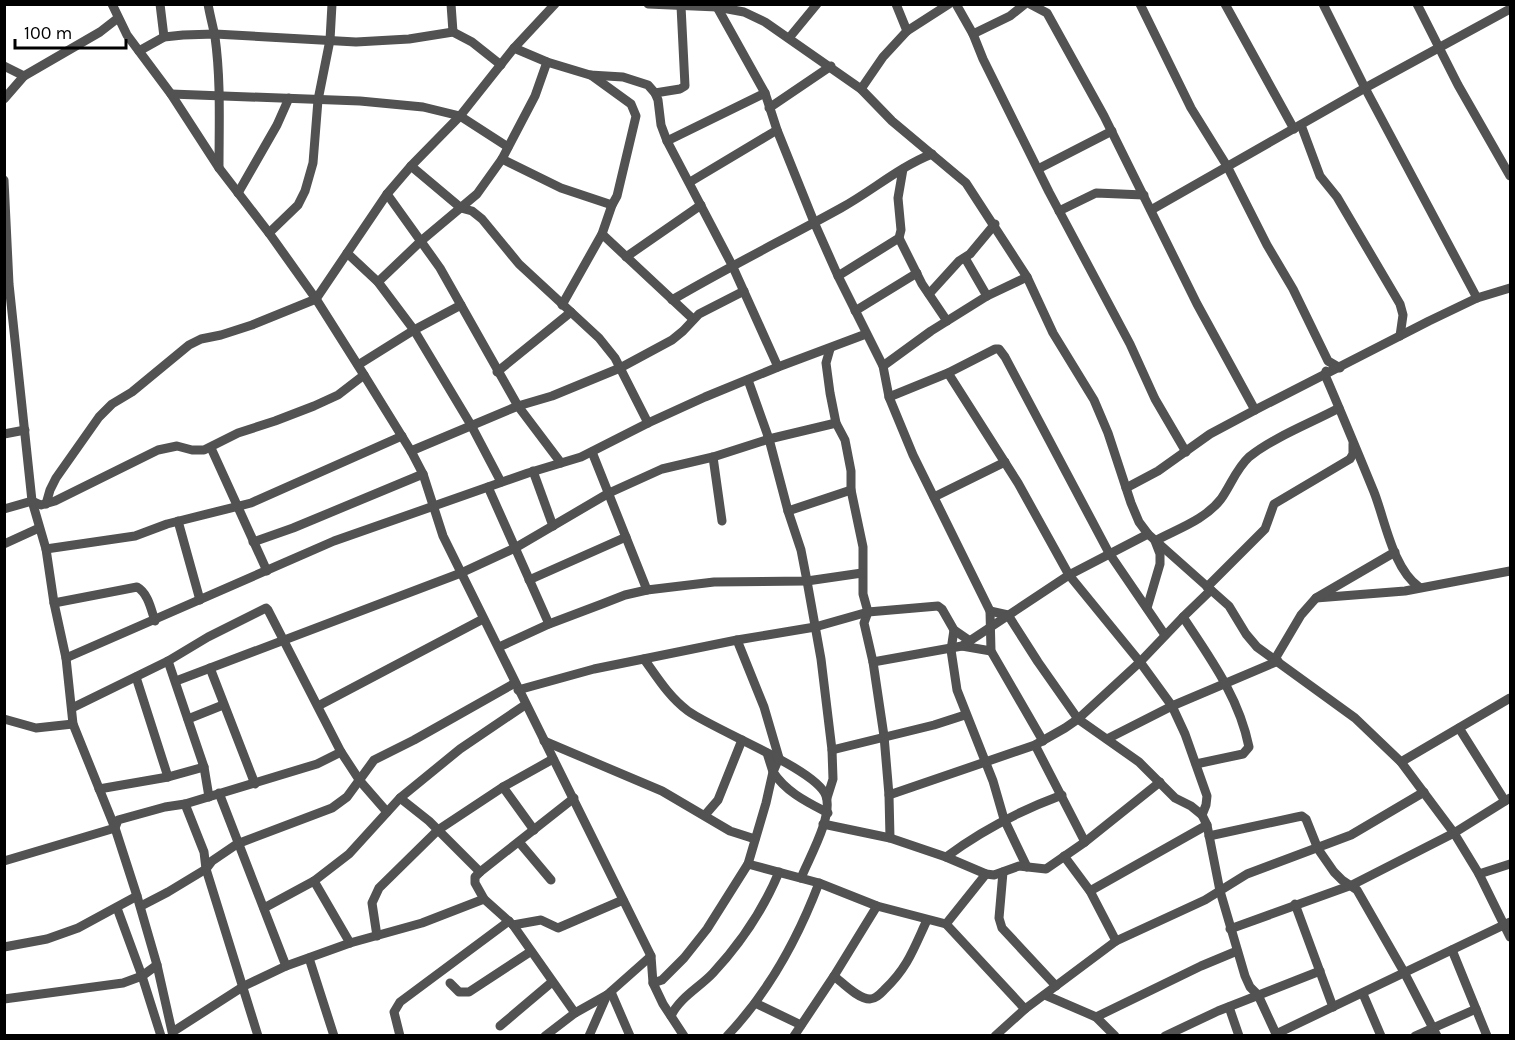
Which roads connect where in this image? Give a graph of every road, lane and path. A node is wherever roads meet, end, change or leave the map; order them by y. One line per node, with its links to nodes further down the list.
1 (112, 4): 21 (street)
2 (160, 4): 26 (street)
3 (208, 4): 24 (street)
4 (332, 4): 28 (street)
5 (451, 4): 23 (street)
6 (555, 4): 30 (street)
7 (648, 4): 17 (street)
8 (817, 4): 27 (street)
9 (896, 4): 22 (street)
10 (949, 4): 22 (street)
11 (956, 4): 25 (street)
12 (1028, 4): 19 (street); 25 (street)
13 (1140, 4): 59 (street)
14 (1226, 4): 49 (street)
15 (1323, 4): 38 (street)
16 (1417, 4): 29 (street)
17 (681, 6): 18 (street); 40 (street)
18 (717, 7): 27 (street); 41 (street)
19 (1047, 9): 51 (street)
20 (1510, 9): 29 (street)
21 (118, 18): 31 (street); 37 (street)
22 (907, 31): 39 (street)
23 (453, 32): 28 (street); 33 (street)
24 (215, 34): 26 (street); 28 (street); 43 (street)
25 (973, 34): 62 (street)
26 (164, 37): 31 (street)
27 (789, 38): 35 (street)
28 (330, 40): 46 (street)
29 (1439, 46): 38 (street); 63 (street)
30 (514, 48): 32 (street); 33 (street)
31 (139, 51): 42 (street)
32 (547, 62): 36 (street); 54 (street)
33 (501, 65): 48 (street)
34 (4, 66): 37 (street)
35 (831, 66): 39 (street); 47 (street)
36 (590, 75): 40 (street); 70 (street)
37 (24, 76): 45 (street)
38 (1365, 88): 49 (street); 93 (street)
39 (861, 89): 53 (street)
40 (655, 93): 52 (street)
41 (765, 93): 47 (street); 52 (street)
42 (171, 94): 43 (street); 60 (street)
43 (219, 96): 44 (street); 60 (street)
44 (289, 98): 46 (street); 66 (street)
45 (4, 99)
46 (318, 100): 48 (street); 76 (street)
47 (769, 108): 50 (street)
48 (460, 116): 54 (street); 58 (street)
49 (1297, 127): 59 (street); 104 (street)
50 (777, 130): 65 (street); 74 (street)
51 (1112, 131): 62 (street); 68 (street)
52 (667, 141): 65 (street)
53 (918, 143): 55 (street); 57 (street)
54 (508, 147): 56 (street)
55 (932, 154): 57 (street); 75 (street)
56 (502, 159): 70 (street); 71 (street)
57 (917, 160): 61 (street)
58 (411, 166): 67 (street); 71 (street)
59 (1227, 166): 72 (street); 107 (street)
60 (219, 168): 66 (street)
61 (903, 169): 74 (street); 78 (street)
62 (1038, 169): 73 (street)
63 (1510, 176)
64 (4, 180): 102 (street)
65 (690, 182): 69 (street)
66 (238, 193): 76 (street)
67 (387, 194): 79 (street); 80 (street)
68 (1144, 195): 72 (street); 73 (street)
69 (701, 205): 81 (street); 83 (street)
70 (612, 206): 77 (street)
71 (461, 208): 79 (street); 96 (street)
72 (1151, 210): 122 (street)
73 (1059, 211): 134 (street)
74 (814, 222): 83 (street); 85 (street)
75 (995, 224): 82 (street); 86 (street)
76 (269, 233): 92 (street)
77 (602, 234): 81 (street); 96 (street)
78 (899, 238): 84 (street); 85 (street)
79 (421, 241): 87 (street); 95 (street)
80 (347, 253): 87 (street); 92 (street)
81 (626, 257): 94 (street)
82 (965, 258): 90 (street); 91 (street)
83 (732, 265): 89 (street); 94 (street)
84 (917, 273): 90 (street); 97 (street)
85 (838, 276): 97 (street)
86 (1027, 277): 91 (street); 142 (street)
87 (378, 282): 101 (street)
88 (1510, 288): 93 (street)
89 (744, 291): 99 (street); 111 (street)
90 (929, 294): 100 (street)
91 (987, 296): 100 (street)
92 (316, 298): 109 (street); 147 (street)
93 (1477, 298): 104 (street)
94 (672, 300): 99 (street)
95 (461, 305): 101 (street); 114 (street)
96 (562, 305): 98 (street)
97 (855, 311): 103 (street)
98 (571, 312): 112 (street); 114 (street)
99 (693, 319): 112 (street)
100 (947, 321): 110 (street)
101 (414, 330): 109 (street); 125 (street)
102 (9, 332): 126 (street)
103 (866, 334): 105 (street); 110 (street)
104 (1400, 336): 113 (street)
105 (830, 349): 106 (street); 108 (street)
106 (818, 352): 108 (street); 111 (street)
107 (1328, 362): 113 (street); 117 (street)
108 (826, 363): 124 (street)
109 (358, 365): 116 (street)
110 (883, 366): 119 (street)
111 (778, 367): 118 (street)
112 (620, 368): 120 (street); 123 (street)
113 (1340, 368): 117 (street)
114 (497, 372): 120 (street)
115 (948, 373): 119 (street); 136 (street); 163 (street)
116 (364, 375): 128 (street); 131 (street)
117 (1325, 375): 121 (street); 122 (street)
118 (748, 380): 123 (street); 129 (street)
119 (889, 397): 145 (street)
120 (518, 406): 125 (street); 137 (street)
121 (1339, 408): 130 (street); 157 (street)
122 (1255, 410): 134 (street)
123 (648, 423): 133 (street)
124 (836, 423): 129 (street); 143 (street)
125 (471, 425): 132 (street); 140 (street)
126 (25, 430): 127 (street); 146 (street)
127 (4, 434)
128 (402, 436): 132 (street); 148 (street)
129 (769, 439): 135 (street); 151 (street)
130 (1352, 439): 162 (street); 172 (street)
131 (211, 448): 147 (street); 148 (street)
132 (411, 451): 139 (street)
133 (592, 452): 137 (street); 144 (street)
134 (1186, 452): 142 (street)
135 (713, 457): 144 (street); 153 (street)
136 (1005, 462): 145 (street); 168 (street)
137 (561, 463): 138 (street)
138 (533, 471): 140 (street); 154 (street)
139 (423, 474): 149 (street); 158 (street)
140 (501, 482): 141 (street)
141 (488, 487): 149 (street); 160 (street)
142 (1126, 488): 157 (street)
143 (851, 490): 151 (street); 167 (street)
144 (609, 492): 154 (street); 156 (street)
145 (934, 497): 178 (street)
146 (32, 501): 147 (street); 150 (street); 155 (street)
147 (46, 504)
148 (238, 506): 152 (street); 158 (street)
149 (434, 507): 164 (street); 166 (street)
150 (4, 509)
151 (788, 511): 170 (street)
152 (178, 521): 161 (street); 175 (street)
153 (722, 521)
154 (554, 526): 160 (street)
155 (39, 528): 159 (street); 161 (street)
156 (626, 537): 169 (street); 173 (street)
157 (1152, 538): 163 (street); 172 (street); 177 (street)
158 (253, 542): 164 (street)
159 (4, 544)
160 (515, 548): 166 (street); 169 (street)
161 (46, 549): 176 (street)
162 (1395, 552): 171 (street); 174 (street)
163 (1109, 553): 168 (street); 177 (street)
164 (267, 571): 175 (street)
165 (1510, 571): 171 (street)
166 (461, 573): 182 (street); 189 (street)
167 (862, 573): 170 (street); 179 (street)
168 (1069, 575): 180 (street); 200 (street)
169 (529, 580): 184 (street)
170 (807, 581): 173 (street); 185 (street)
171 (1419, 587): 174 (street)
172 (1209, 589): 181 (street); 197 (street)
173 (647, 590): 184 (street)
174 (1316, 598): 197 (street)
175 (200, 600): 183 (street)
176 (54, 603): 183 (street); 195 (street)
177 (1147, 609): 188 (street)
178 (990, 611): 180 (street); 186 (street)
179 (868, 612): 185 (street); 187 (street); 199 (street)
180 (1008, 615): 186 (street); 214 (street)
181 (1182, 617): 188 (street); 204 (street)
182 (483, 619): 192 (street); 209 (street)
183 (155, 621): 195 (street)
184 (549, 624): 192 (street)
185 (815, 627): 190 (street); 223 (street)
186 (989, 628): 191 (street); 194 (street)
187 (954, 630): 191 (street); 193 (street)
188 (1165, 635): 200 (street)
189 (285, 640): 198 (street); 201 (street); 209 (street)
190 (737, 640): 196 (street); 226 (street)
191 (966, 644): 193 (street); 194 (street)
192 (498, 647): 205 (street)
193 (951, 650): 199 (street); 212 (street)
194 (991, 651): 222 (street)
195 (66, 658): 211 (street)
196 (644, 659): 205 (street); 220 (street)
197 (1276, 660): 204 (street); 229 (street)
198 (168, 661): 202 (street); 203 (street)
199 (873, 662): 218 (street)
200 (1140, 662): 210 (street); 214 (street)
201 (210, 668): 203 (street); 207 (street)
202 (136, 676): 211 (street); 233 (street)
203 (176, 681): 213 (street)
204 (1227, 685): 210 (street); 230 (street)
205 (516, 686): 208 (street); 234 (street)
206 (1510, 698): 217 (street)
207 (223, 705): 213 (street); 236 (street)
208 (525, 705): 221 (street); 244 (street)
209 (318, 706): 224 (street)
210 (1172, 706): 219 (street); 230 (street)
211 (72, 708): 216 (street)
212 (965, 715): 218 (street); 228 (street)
213 (188, 719): 231 (street)
214 (1078, 719): 219 (street); 222 (street)
215 (4, 720): 216 (street)
216 (73, 724): 238 (street)
217 (1459, 728): 229 (street); 247 (street)
218 (884, 736): 223 (street); 241 (street)
219 (1107, 739): 235 (street)
220 (742, 740): 225 (street); 252 (street)
221 (544, 741): 227 (street); 252 (street)
222 (1039, 743): 228 (street); 242 (street)
223 (831, 750): 246 (street)
224 (341, 752): 234 (street); 236 (street)
225 (767, 753): 226 (street); 232 (street)
226 (779, 758): 232 (street); 246 (street)
227 (553, 759): 237 (street); 245 (street)
228 (985, 761): 241 (street); 253 (street)
229 (1401, 762): 239 (street)
230 (1196, 764): 251 (street)
231 (204, 767): 233 (street); 243 (street)
232 (773, 772): 250 (street); 262 (street)
233 (168, 777): 238 (street)
234 (360, 781): 249 (street); 265 (street)
235 (1160, 782): 251 (street); 264 (street)
236 (255, 784): 240 (street)
237 (503, 787): 257 (street); 258 (street)
238 (99, 789): 256 (street)
239 (1424, 792): 259 (street); 266 (street)
240 (219, 793): 243 (street); 265 (street)
241 (889, 795): 261 (street)
242 (1062, 795): 253 (street); 264 (street)
243 (208, 797): 248 (street)
244 (400, 798): 249 (street); 257 (street)
245 (574, 798): 258 (street); 288 (street)
246 (827, 798): 250 (street)
247 (1508, 800): 259 (street)
248 (185, 804): 256 (street); 273 (street)
249 (387, 812): 280 (street)
250 (828, 813): 254 (street)
251 (1202, 814): 255 (street)
252 (705, 815): 262 (street)
253 (1004, 819): 268 (street); 272 (street)
254 (823, 824): 261 (street); 279 (street)
255 (1207, 825): 260 (street); 284 (street)
256 (115, 828): 269 (street); 286 (street)
257 (438, 830): 274 (street); 299 (street)
258 (534, 830): 263 (street)
259 (1454, 833): 278 (street); 283 (street)
260 (1209, 836): 266 (street); 285 (street)
261 (890, 838): 268 (street)
262 (755, 839): 270 (street)
263 (519, 842): 274 (street); 281 (street)
264 (1085, 842): 267 (street)
265 (237, 844): 273 (street); 293 (street)
266 (1318, 849): 283 (street); 285 (street)
267 (1064, 856): 272 (street); 284 (street)
268 (946, 857): 277 (street)
269 (4, 861)
270 (748, 864): 275 (street); 317 (street)
271 (1510, 864): 278 (street)
272 (1027, 867): 276 (street)
273 (206, 869): 290 (street); 318 (street)
274 (480, 872): 287 (street)
275 (779, 872): 279 (street); 331 (street)
276 (1003, 872): 277 (street); 319 (street)
277 (986, 874): 297 (street)
278 (1479, 874): 296 (street)
279 (801, 878): 282 (street)
280 (314, 880): 293 (street); 302 (street)
281 (551, 880)
282 (819, 883): 291 (street); 325 (street)
283 (1352, 885): 289 (street); 312 (street)
284 (1090, 891): 301 (street)
285 (1220, 891): 298 (street); 301 (street)
286 (137, 896): 290 (street); 292 (street)
287 (484, 899): 295 (street); 299 (street)
288 (623, 900): 295 (street); 307 (street)
289 (1295, 904): 298 (street); 311 (street)
290 (141, 906): 309 (street)
291 (877, 906): 294 (street); 314 (street)
292 (117, 908): 303 (street); 313 (street)
293 (264, 908): 310 (street)
294 (927, 920): 297 (street); 314 (street)
295 (511, 923): 306 (street); 341 (street)
296 (1508, 923): 300 (street); 304 (street)
297 (946, 924): 329 (street)
298 (1230, 928): 305 (street)
299 (377, 936): 302 (street)
300 (1510, 937)
301 (1116, 941): 319 (street)
302 (350, 943): 308 (street)
303 (4, 947)
304 (1452, 950): 312 (street); 328 (street)
305 (1237, 951): 323 (street); 332 (street)
306 (530, 952): 315 (street); 316 (street)
307 (651, 956): 317 (street); 320 (street)
308 (309, 958): 310 (street); 340 (street)
309 (157, 965): 313 (street); 337 (street)
310 (286, 966): 318 (street)
311 (1320, 970): 323 (street); 327 (street)
312 (1404, 972): 321 (street); 336 (street)
313 (142, 976): 324 (street); 338 (street)
314 (834, 976): 333 (street)
315 (552, 982): 330 (street); 334 (street)
316 (450, 983)
317 (653, 983): 331 (street)
318 (244, 986): 337 (street); 339 (street)
319 (1056, 986): 322 (street)
320 (609, 993): 330 (street); 343 (street); 344 (street)
321 (1363, 994): 327 (street); 353 (street)
322 (1045, 995): 329 (street); 332 (street)
323 (1258, 995): 326 (street); 352 (street)
324 (4, 999)
325 (755, 1003): 333 (street); 346 (street)
326 (1229, 1007): 335 (street); 351 (street)
327 (1333, 1007): 352 (street)
328 (1476, 1009): 336 (street); 355 (street)
329 (1025, 1010): 348 (street)
330 (575, 1013): 342 (street)
331 (672, 1016): 345 (street)
332 (1096, 1017): 349 (street)
333 (801, 1025): 347 (street)
334 (500, 1026)
335 (1188, 1030): 350 (street)
336 (1435, 1032): 354 (street)
337 (174, 1034)
338 (161, 1035)
339 (258, 1035)
340 (334, 1035)
341 (400, 1035)
342 (545, 1035)
343 (589, 1035)
344 (630, 1035)
345 (684, 1035)
346 (727, 1035)
347 (794, 1035)
348 (995, 1035)
349 (1115, 1035)
350 (1165, 1035)
351 (1239, 1035)
352 (1277, 1035)
353 (1381, 1035)
354 (1415, 1035)
355 (1487, 1035)

